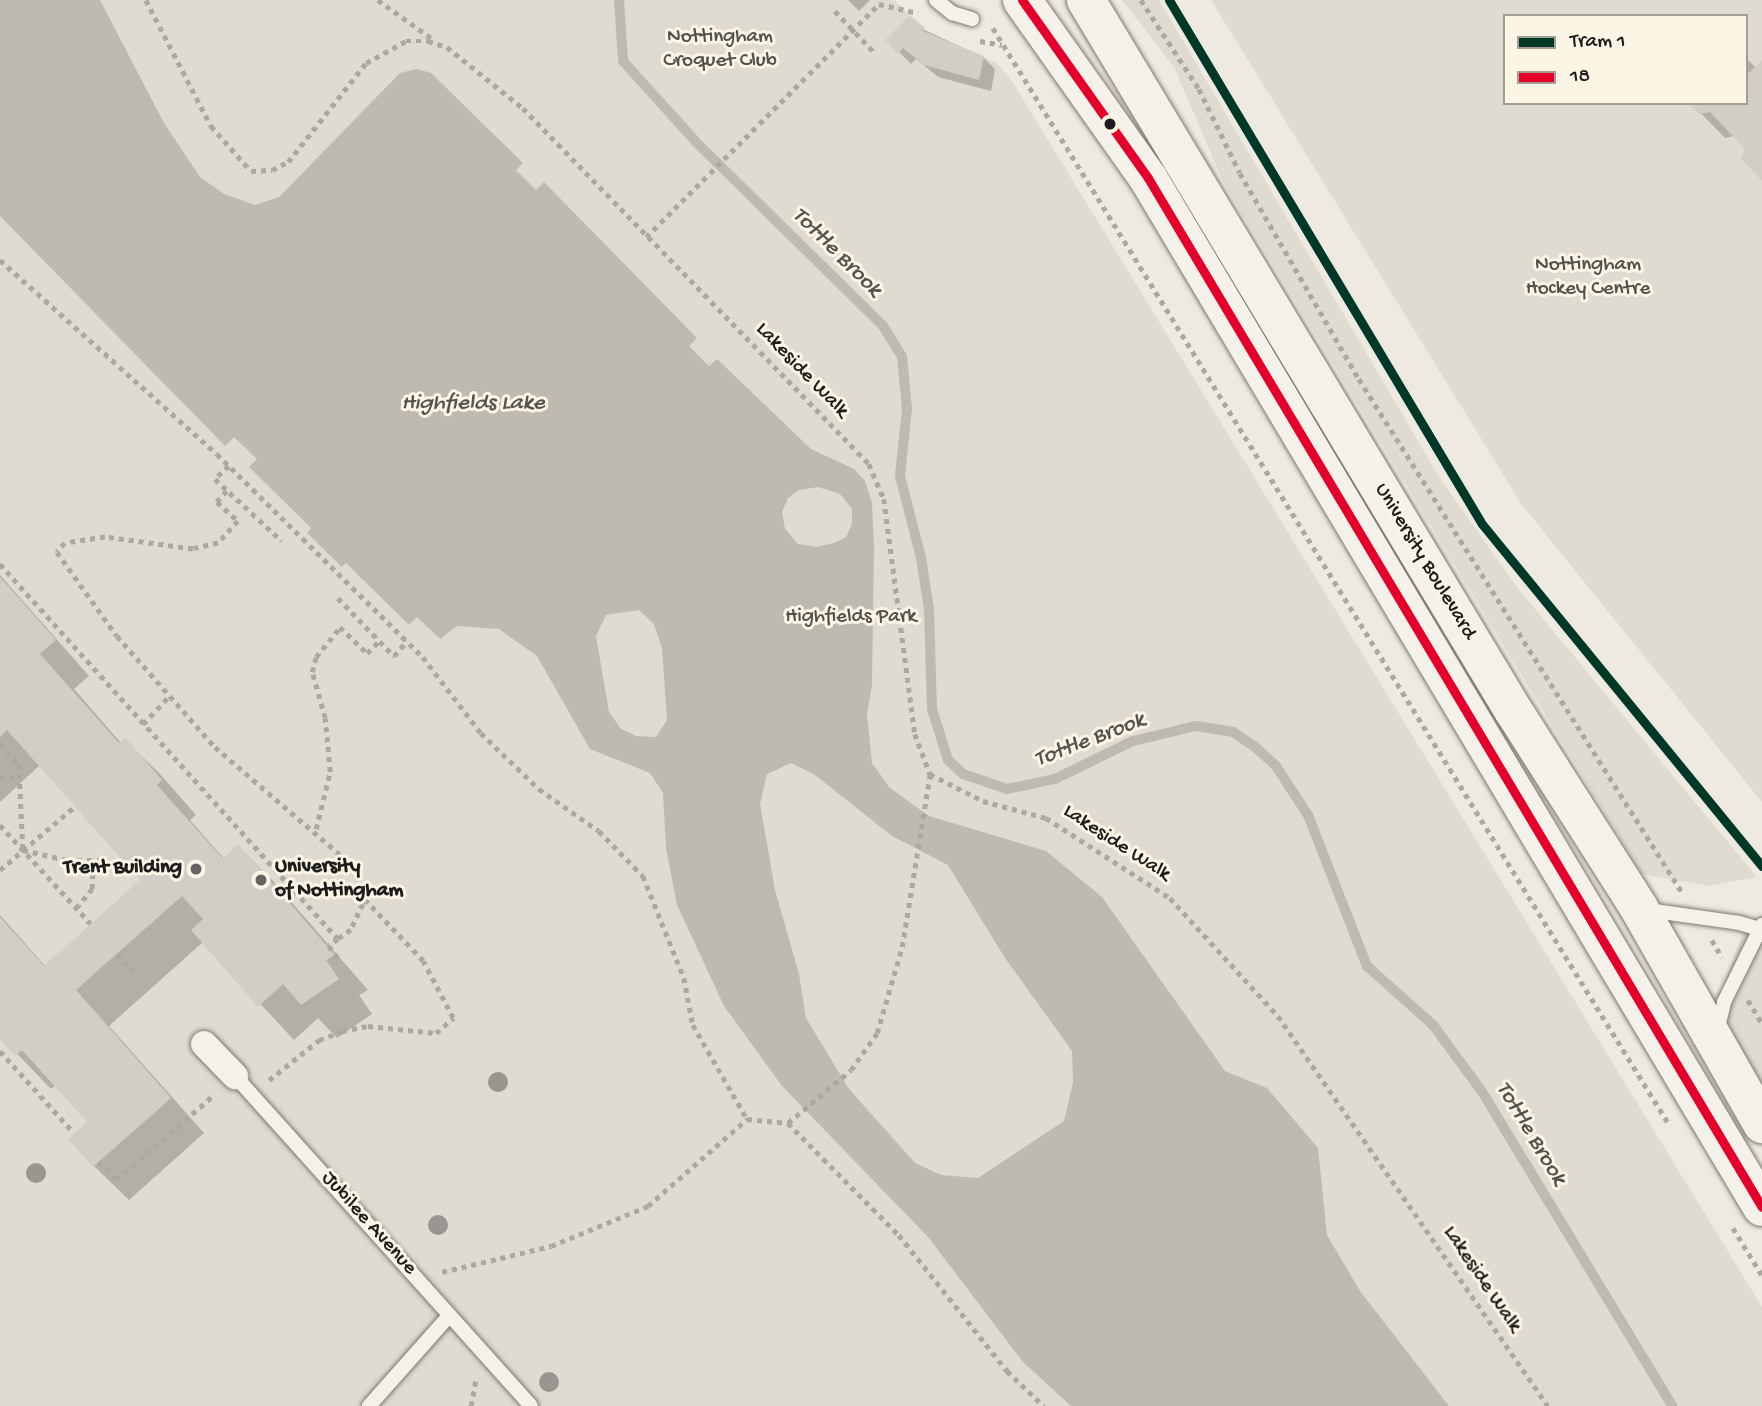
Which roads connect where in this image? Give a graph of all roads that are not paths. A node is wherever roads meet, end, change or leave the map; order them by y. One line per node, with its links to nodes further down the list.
1 (936, 0): 4 (lane)
2 (1022, 0): 11 (main road, University Boulevard)
3 (1086, 0): 5 (main road, University Boulevard)
4 (972, 19)
5 (1639, 908): 6 (lane); 7 (main road, University Boulevard)
6 (1760, 930): 7 (lane)
7 (1714, 1043): 10 (main road, University Boulevard)
8 (204, 1044): 9 (street, Jubilee Avenue)
9 (244, 1085): 12 (lane, Jubilee Avenue)
10 (1762, 1124)
11 (1762, 1207)
12 (449, 1316): 13 (lane); 14 (lane, Jubilee Avenue)
13 (369, 1406)
14 (531, 1406)

